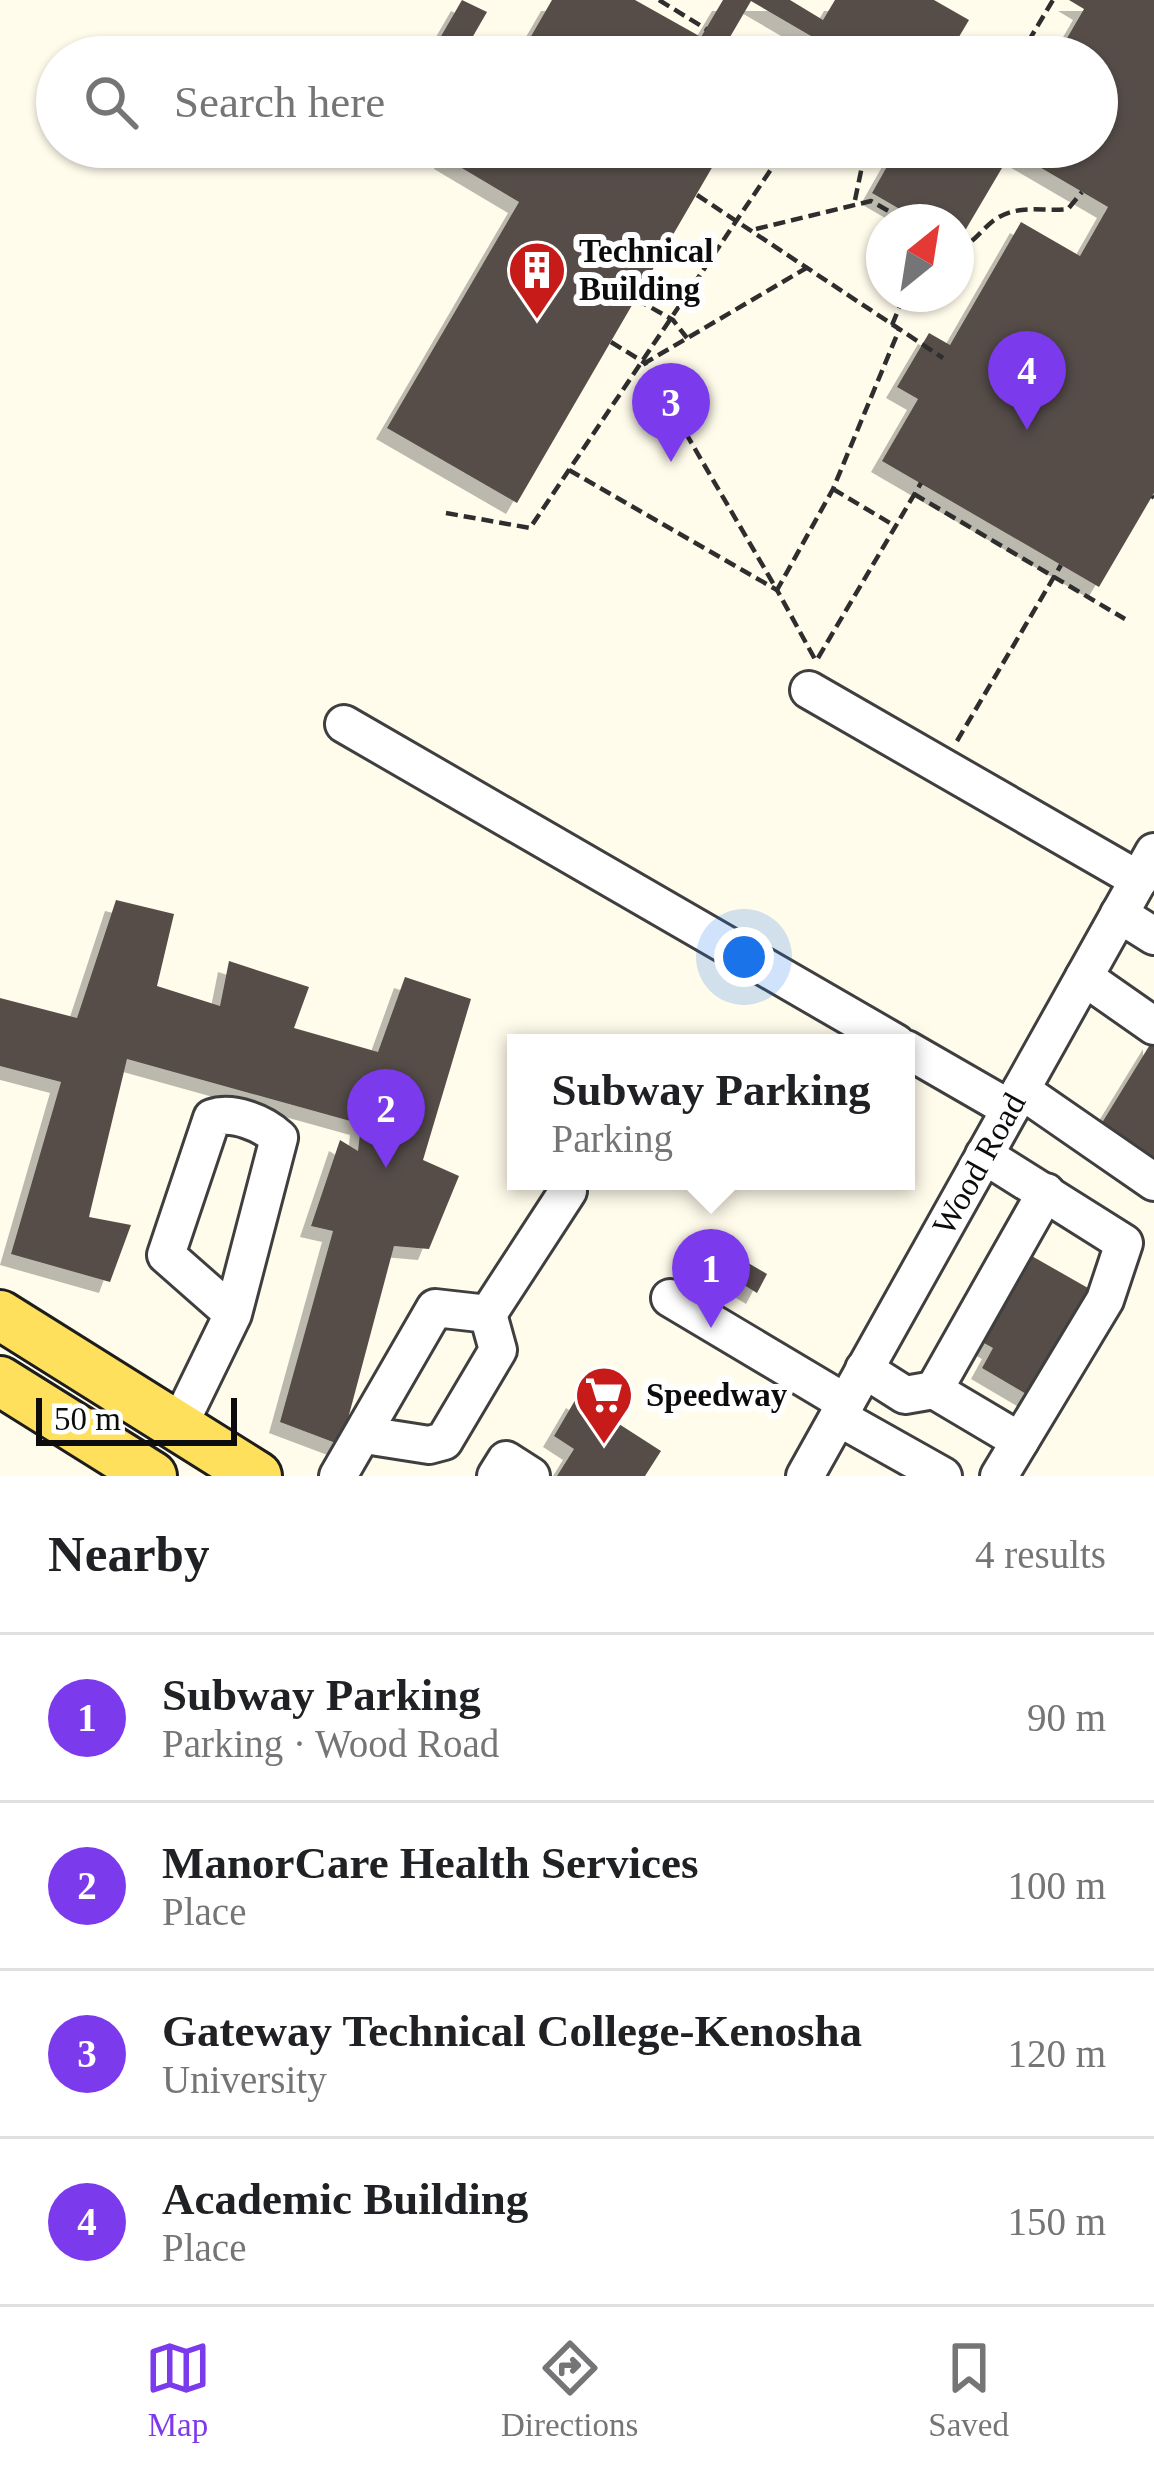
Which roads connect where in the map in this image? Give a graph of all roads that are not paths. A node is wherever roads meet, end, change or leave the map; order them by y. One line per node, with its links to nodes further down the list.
1 (814, 674): 3 (street)
2 (344, 724): 8 (street)
3 (1146, 866): 4 (street, Wood Road)
4 (1119, 914): 5 (street); 6 (street, Wood Road)
5 (1154, 936)
6 (1084, 976): 7 (street); 10 (street, Wood Road)
7 (1154, 1026)
8 (880, 1034)
9 (915, 1052): 10 (street)
10 (1016, 1100): 11 (street, Wood Road); 12 (street)
11 (984, 1156): 14 (street); 19 (street, Wood Road)
12 (1154, 1182)
13 (568, 1191): 17 (street)
14 (1046, 1192): 21 (street); 25 (street)
15 (670, 1298): 22 (street)
16 (232, 1314): 16 (street); 23 (street)
17 (488, 1314): 24 (street); 24 (street)
18 (0, 1315): 23 (main road)
19 (865, 1370): 21 (street); 22 (street, Wood Road)
20 (0, 1381): 27 (main road)
21 (934, 1390): 25 (street)
22 (842, 1410): 26 (street); 32 (street, Wood Road)
23 (178, 1427): 28 (main road)
24 (364, 1435): 29 (street)
25 (1020, 1442): 34 (street)
26 (894, 1464): 33 (street)
27 (152, 1476)
28 (256, 1476)
29 (338, 1476)
30 (496, 1476): 31 (street)
31 (531, 1476)
32 (805, 1476)
33 (943, 1476)
34 (999, 1476)

